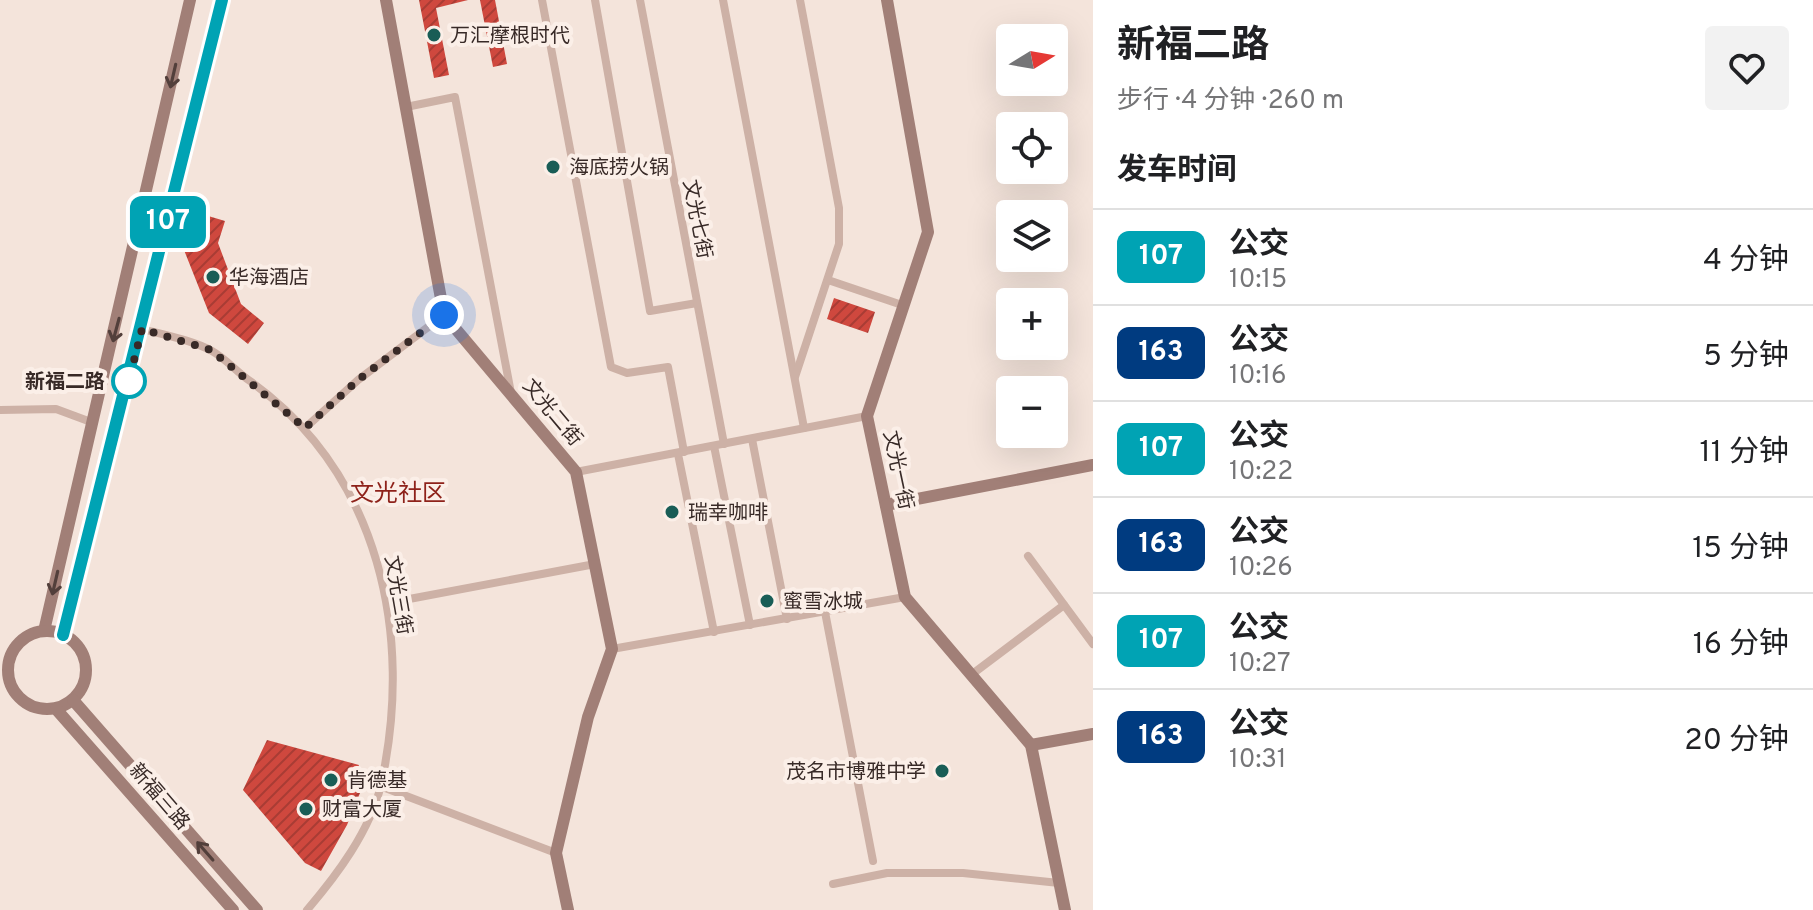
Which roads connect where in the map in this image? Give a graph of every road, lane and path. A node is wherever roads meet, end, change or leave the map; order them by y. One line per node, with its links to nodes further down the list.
1 (190, 0): 20 (street, one-way to 20)
2 (222, 0): 15 (street)
3 (386, 0): 10 (street)
4 (542, 0): 26 (street)
5 (595, 0): 12 (street)
6 (640, 0): 12 (street, 文光七街)
7 (723, 0): 16 (street)
8 (800, 0): 11 (street)
9 (887, 0): 13 (street, 文光一街)
10 (406, 107): 14 (street); 17 (street)
11 (828, 280): 13 (street); 16 (street)
12 (697, 303): 24 (street, 文光七街)
13 (902, 305): 19 (street, 文光一街)
14 (444, 315): 17 (street, 文光二街); 21 (street)
15 (142, 329): 21 (street, 文光三街); 40 (street)
16 (795, 379): 22 (street)
17 (511, 393): 28 (street, 文光二街)
18 (0, 410): 20 (street)
19 (867, 416): 22 (street); 29 (street, 文光一街)
20 (91, 422): 38 (street, one-way to 38)
21 (305, 428): 33 (street, 文光三街)
22 (804, 428): 23 (street)
23 (752, 439): 24 (street); 36 (street)
24 (724, 444): 25 (street)
25 (714, 446): 26 (street); 37 (street)
26 (681, 453): 28 (street); 39 (street)
27 (1093, 465): 29 (street)
28 (576, 472): 31 (street, 文光二街)
29 (886, 505): 32 (street, 文光一街)
30 (1028, 556): 34 (street)
31 (595, 564): 33 (street); 42 (street, 文光二街)
32 (905, 597): 35 (street); 44 (street, 文光一街)
33 (388, 603): 51 (street, 文光三街)
34 (1064, 605): 41 (street); 44 (street)
35 (825, 612): 36 (street); 53 (street)
36 (787, 619): 37 (street)
37 (750, 625): 39 (street)
38 (44, 631): 40 (street); 43 (street)
39 (714, 632): 42 (street)
40 (63, 635): 47 (street)
41 (1093, 644)
42 (612, 649): 52 (street)
43 (4, 666): 45 (street)
44 (971, 675): 50 (street, 文光一街)
45 (15, 692): 46 (street); 48 (street)
46 (0, 695)
47 (73, 700): 48 (street); 57 (street, one-way to 47)
48 (56, 709): 56 (street, 新福三路)
49 (1093, 734): 50 (street)
50 (1031, 745): 54 (street, 文光一街)
51 (380, 786): 52 (street); 58 (street, 文光三街)
52 (556, 853): 59 (street)
53 (873, 861)
54 (1059, 883): 55 (street); 60 (street, 文光一街)
55 (833, 884)
56 (233, 910)
57 (257, 910)
58 (307, 910)
59 (568, 910)
60 (1065, 910)

